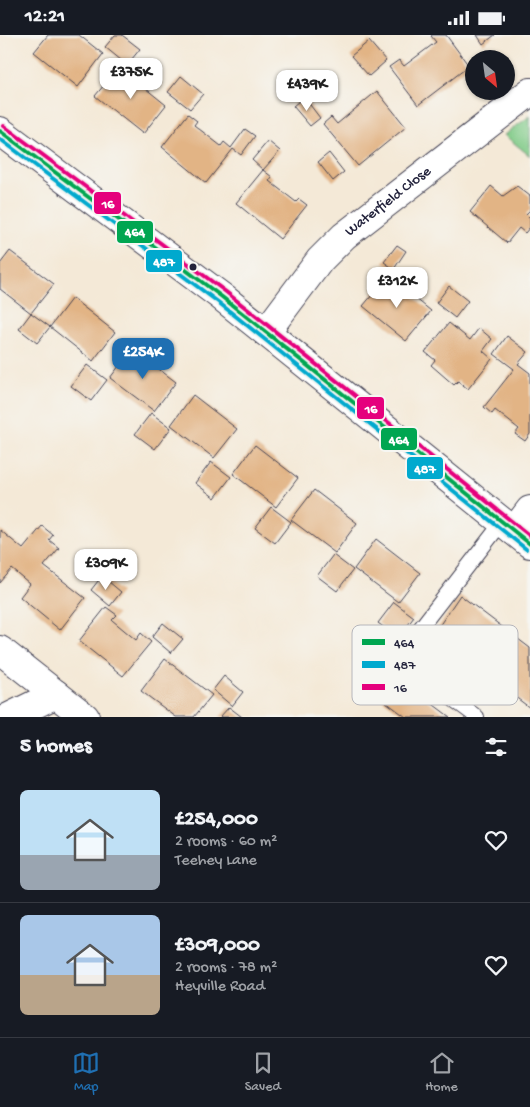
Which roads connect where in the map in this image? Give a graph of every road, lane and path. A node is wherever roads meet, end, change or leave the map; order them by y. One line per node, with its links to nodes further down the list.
1 (530, 92): 3 (street, Waterfield Close)
2 (0, 131): 3 (street)
3 (266, 332): 4 (street)
4 (519, 527): 5 (lane)
5 (428, 625)
6 (0, 650): 7 (street)
7 (56, 694): 9 (street); 10 (street)
8 (461, 705): 11 (lane)
9 (9, 717)
10 (86, 717)
11 (477, 717)

